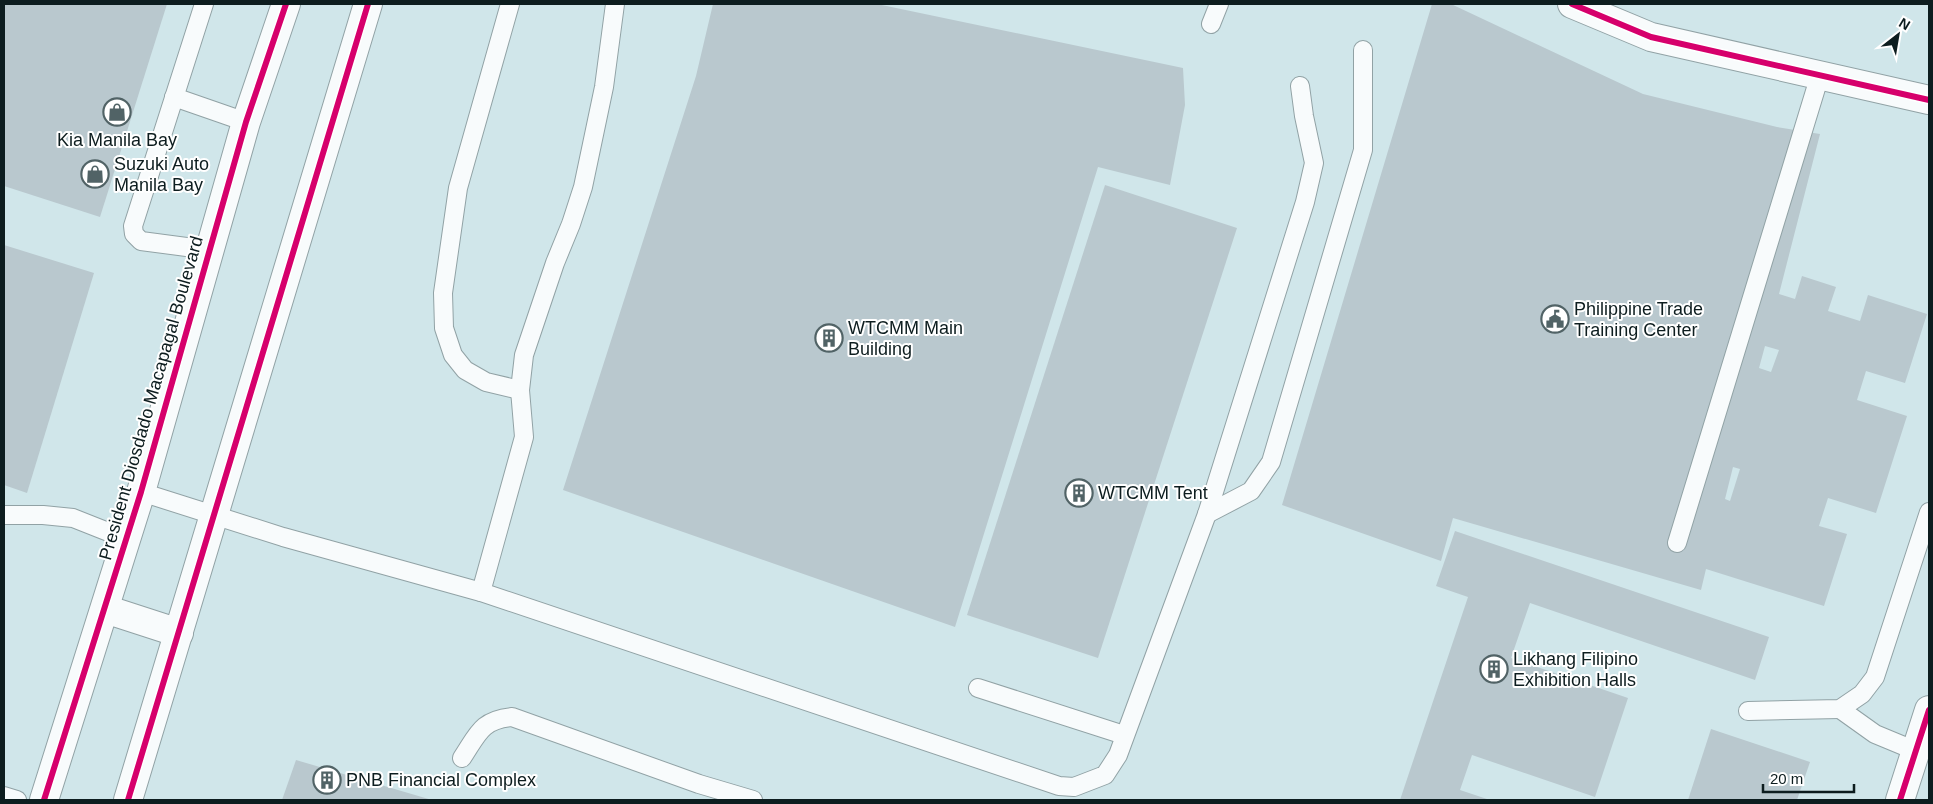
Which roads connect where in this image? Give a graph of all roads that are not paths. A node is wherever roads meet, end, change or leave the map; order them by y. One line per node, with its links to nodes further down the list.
1 (204, 4): 14 (lane)
2 (286, 4): 16 (main road, President Diosdado Macapagal Boulevard)
3 (368, 4): 23 (main road)
4 (510, 4): 18 (lane)
5 (615, 4): 18 (lane)
6 (1219, 4): 9 (lane)
7 (1572, 4): 10 (main road)
8 (1618, 4): 10 (main road)
9 (1210, 24)
10 (1651, 37): 12 (main road)
11 (1363, 50): 21 (lane)
12 (1820, 75): 15 (main road); 25 (lane)
13 (1300, 86): 21 (lane)
14 (174, 97): 16 (lane); 17 (lane)
15 (1929, 100)
16 (246, 122): 17 (main road, President Diosdado Macapagal Boulevard)
17 (209, 250): 19 (main road, President Diosdado Macapagal Boulevard)
18 (520, 390): 26 (lane)
19 (141, 492): 23 (lane); 24 (main road, President Diosdado Macapagal Boulevard)
20 (1929, 512): 30 (lane)
21 (1207, 514): 33 (lane)
22 (4, 515): 24 (lane)
23 (215, 516): 26 (lane); 28 (main road)
24 (126, 539): 27 (main road, President Diosdado Macapagal Boulevard)
25 (1677, 543)
26 (481, 592): 33 (lane)
27 (105, 609): 28 (main road); 39 (main road, President Diosdado Macapagal Boulevard)
28 (179, 633): 40 (main road)
29 (978, 688): 33 (lane)
30 (1840, 709): 32 (lane); 34 (lane)
31 (1929, 710): 34 (main road)
32 (1748, 711)
33 (1124, 735)
34 (1916, 751): 42 (main road)
35 (462, 758): 36 (lane)
36 (697, 792): 41 (lane)
37 (4, 796): 38 (lane)
38 (17, 800)
39 (44, 800)
40 (128, 800)
41 (753, 800)
42 (1900, 800)

